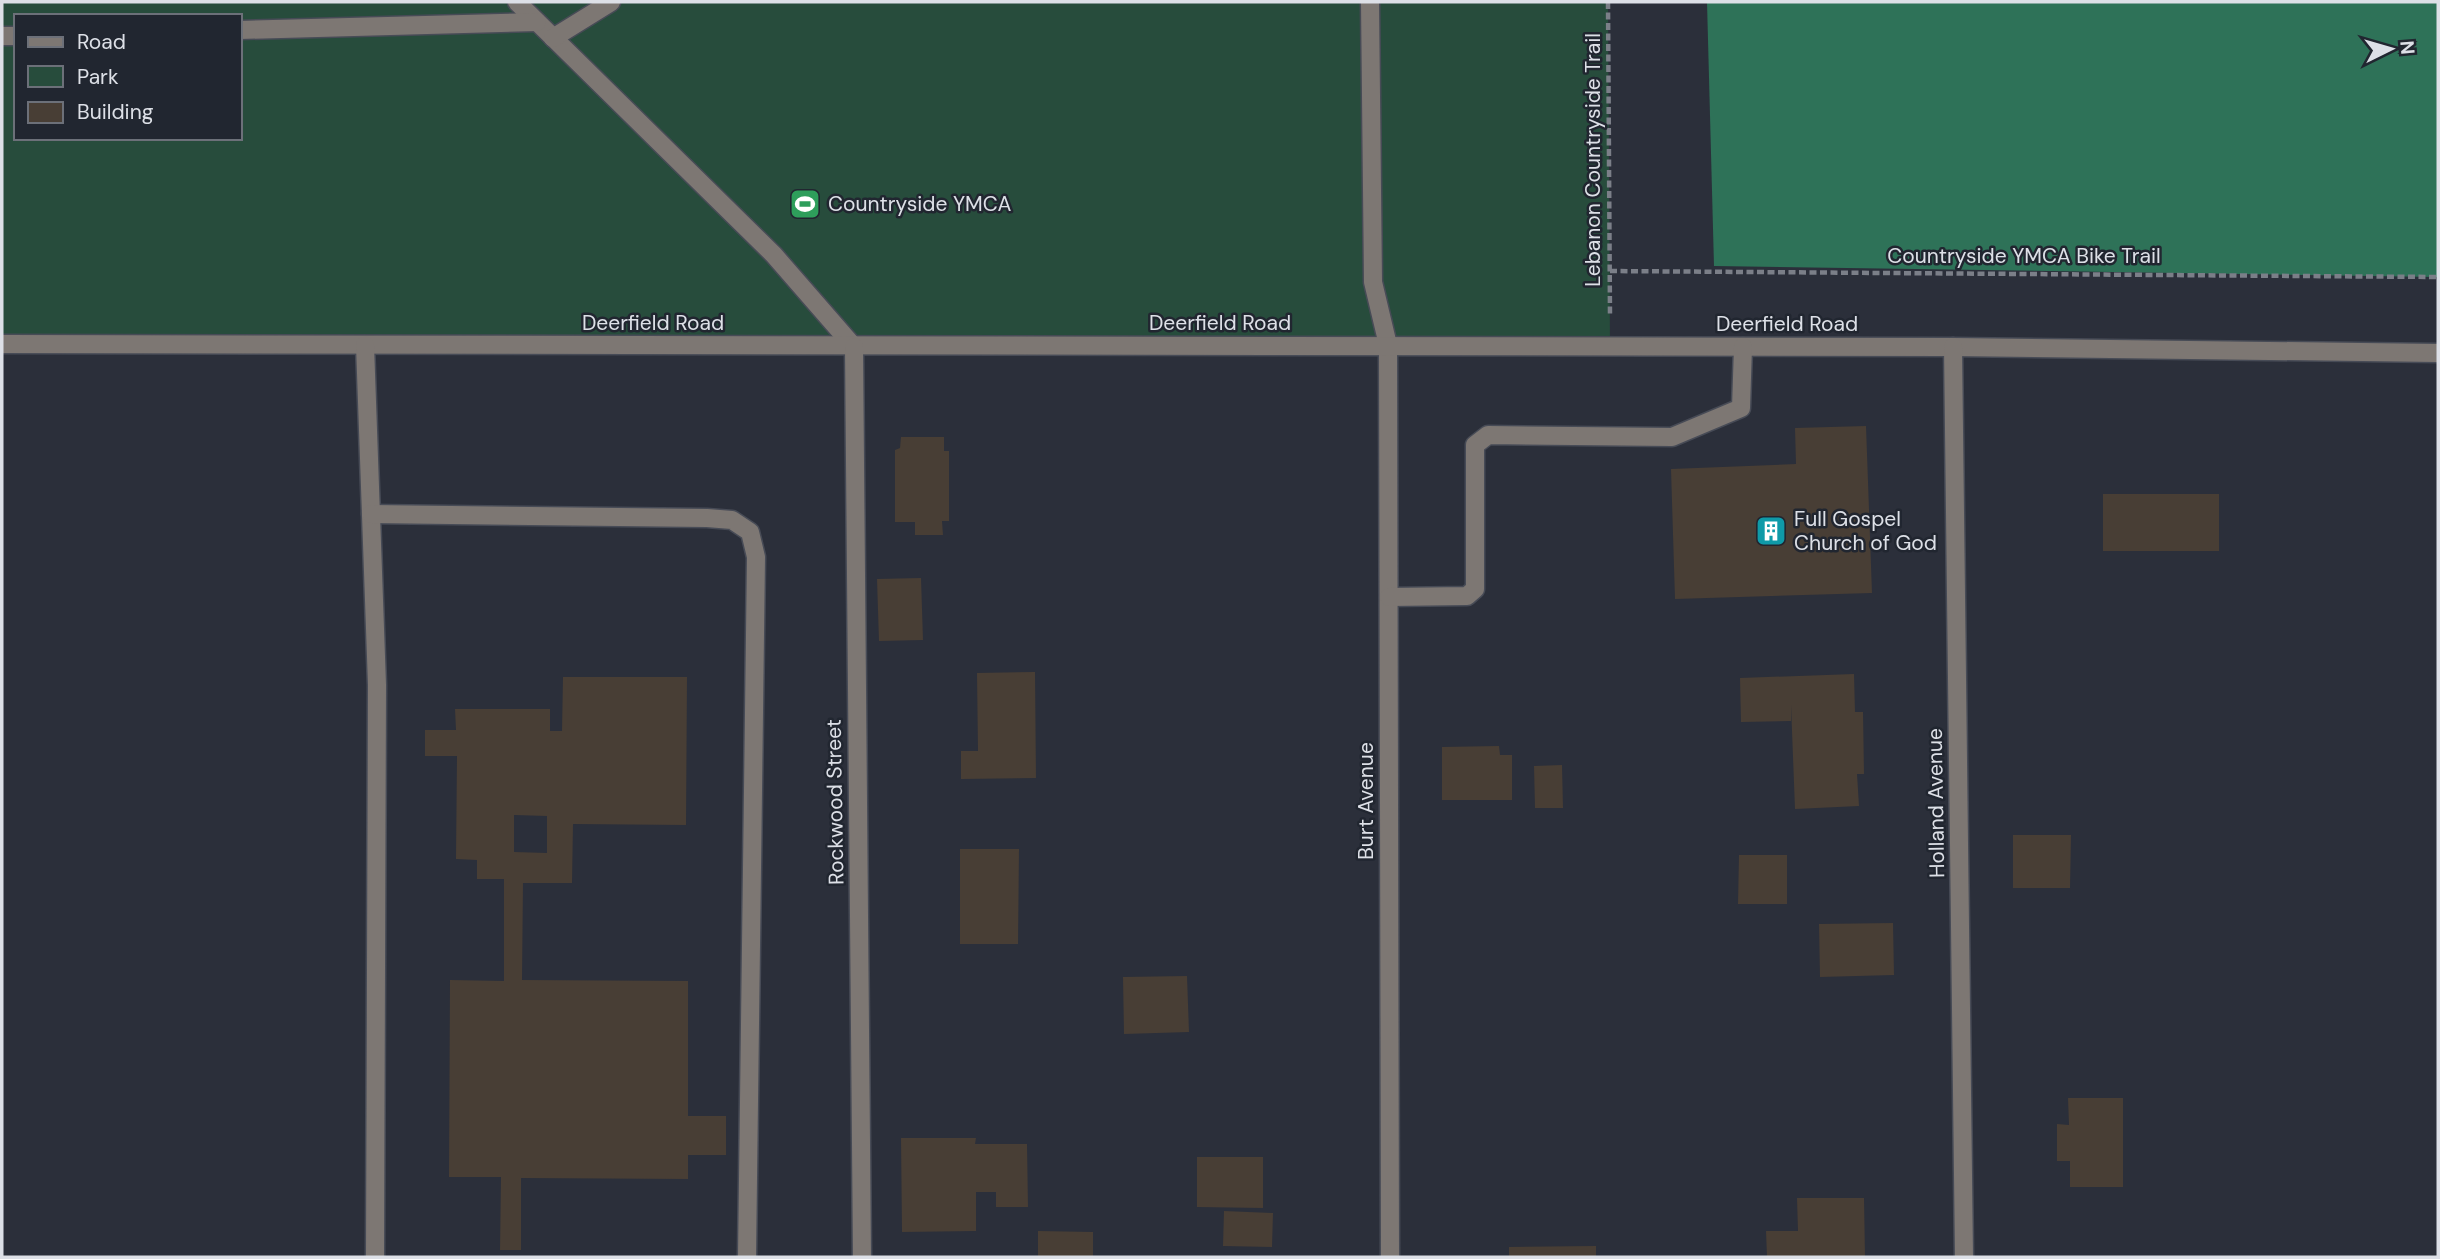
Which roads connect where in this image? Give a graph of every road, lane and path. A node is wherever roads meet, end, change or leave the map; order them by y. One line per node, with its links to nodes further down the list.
1 (517, 2): 5 (street)
2 (611, 2): 7 (street)
3 (1370, 2): 13 (street, Burt Avenue)
4 (1608, 2): 8 (path, Lebanon Countryside Trail)
5 (537, 22): 6 (street); 7 (street)
6 (242, 30)
7 (553, 38): 14 (street)
8 (1610, 271): 9 (path, Countryside YMCA Bike Trail); 10 (path, Lebanon Countryside Trail)
9 (2438, 277)
10 (1610, 318)
11 (2, 344): 12 (street, Deerfield Road)
12 (365, 345): 14 (street, Deerfield Road); 18 (street)
13 (1388, 345): 14 (street, Deerfield Road); 15 (street, Deerfield Road); 19 (street, Burt Avenue)
14 (854, 347): 22 (street, Rockwood Street)
15 (1743, 347): 16 (street, Deerfield Road); 19 (street)
16 (1953, 347): 17 (street, Deerfield Road); 24 (street, Holland Avenue)
17 (2438, 353)
18 (371, 514): 20 (street); 21 (street)
19 (1389, 597): 23 (street, Burt Avenue)
20 (376, 1257)
21 (747, 1257)
22 (862, 1257)
23 (1390, 1257)
24 (1964, 1257)

